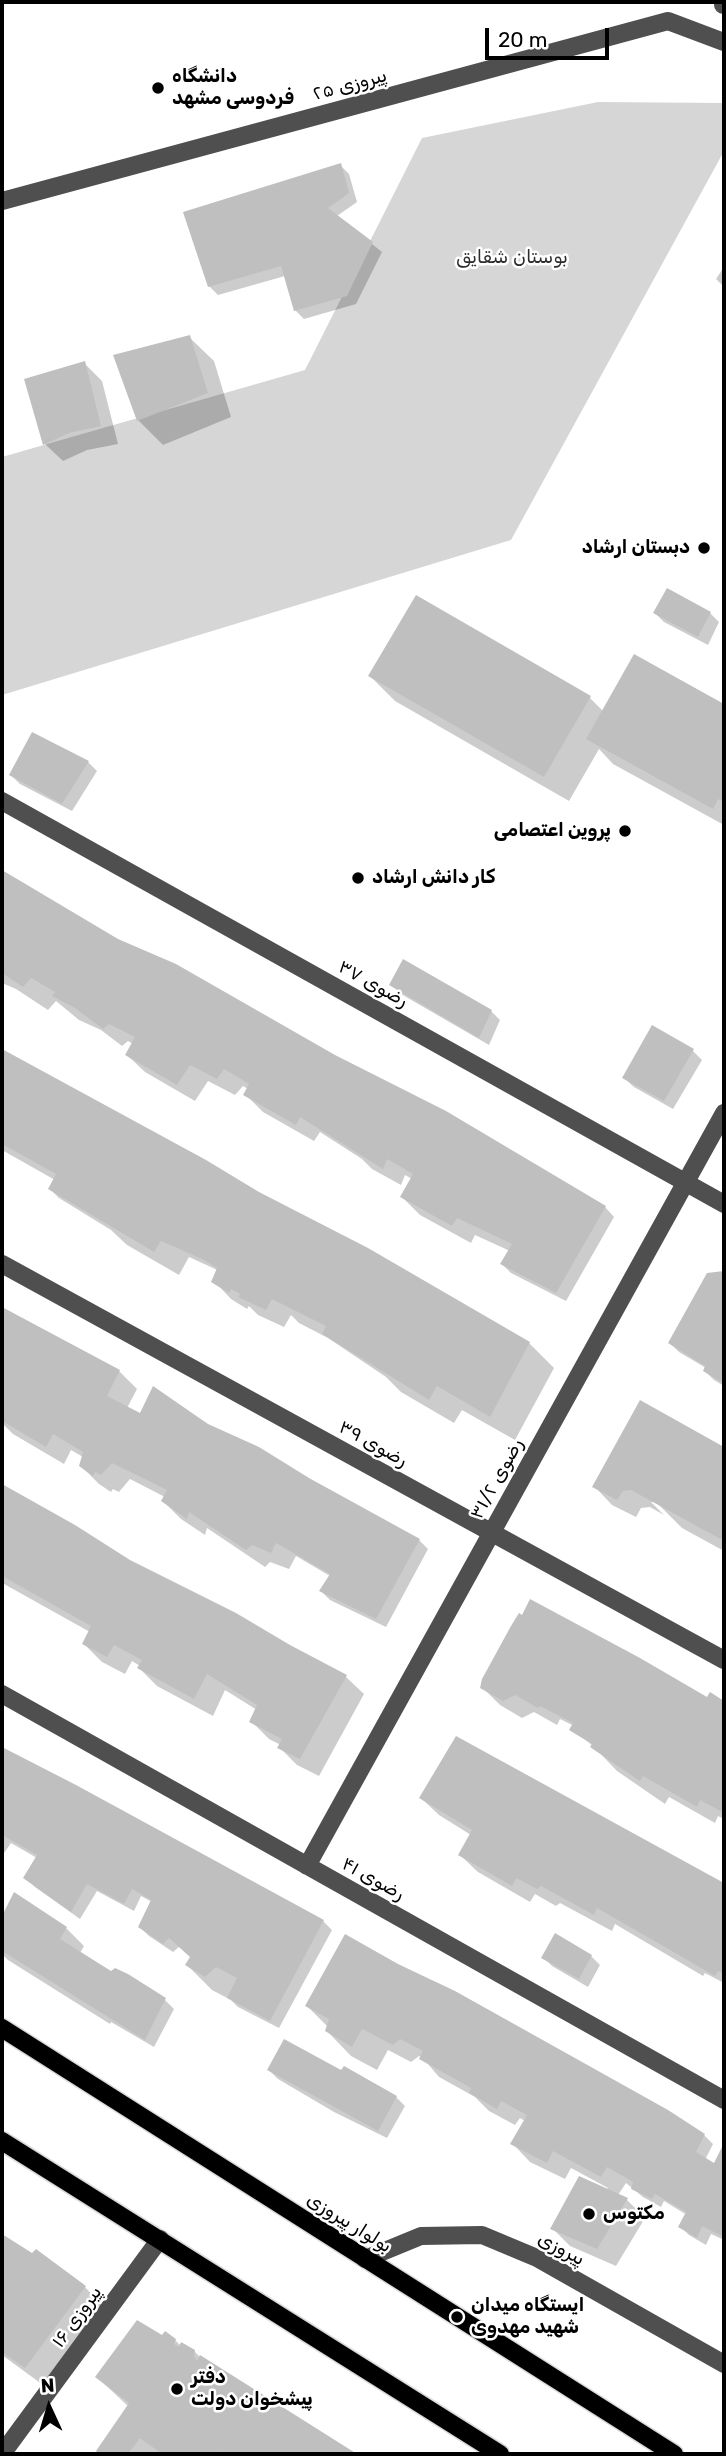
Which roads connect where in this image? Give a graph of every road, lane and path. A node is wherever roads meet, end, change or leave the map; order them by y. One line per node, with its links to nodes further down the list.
1 (724, 42): 2 (street, پیروزی ۲۵)
2 (2, 201)
3 (2, 801): 5 (street, رضوی ۳۷)
4 (724, 1113): 5 (street, رضوی ۳۱/۲)
5 (686, 1183): 6 (street, رضوی ۳۷); 8 (street, رضوی ۳۱/۲)
6 (724, 1204)
7 (2, 1264): 8 (street, رضوی ۳۹)
8 (492, 1533): 9 (street, رضوی ۳۹); 11 (street, رضوی ۳۱/۲)
9 (724, 1660)
10 (2, 1694): 11 (street, رضوی ۴۱)
11 (307, 1866): 13 (street, رضوی ۴۱)
12 (2, 2028): 16 (main road, بولوار پیروزی)
13 (724, 2100)
14 (2, 2141): 15 (main road)
15 (160, 2239): 18 (street, پیروزی ۱۶); 19 (main road)
16 (365, 2259): 17 (street, پیروزی); 20 (main road, بولوار پیروزی)
17 (724, 2364)
18 (2, 2454)
19 (500, 2454)
20 (674, 2454)

